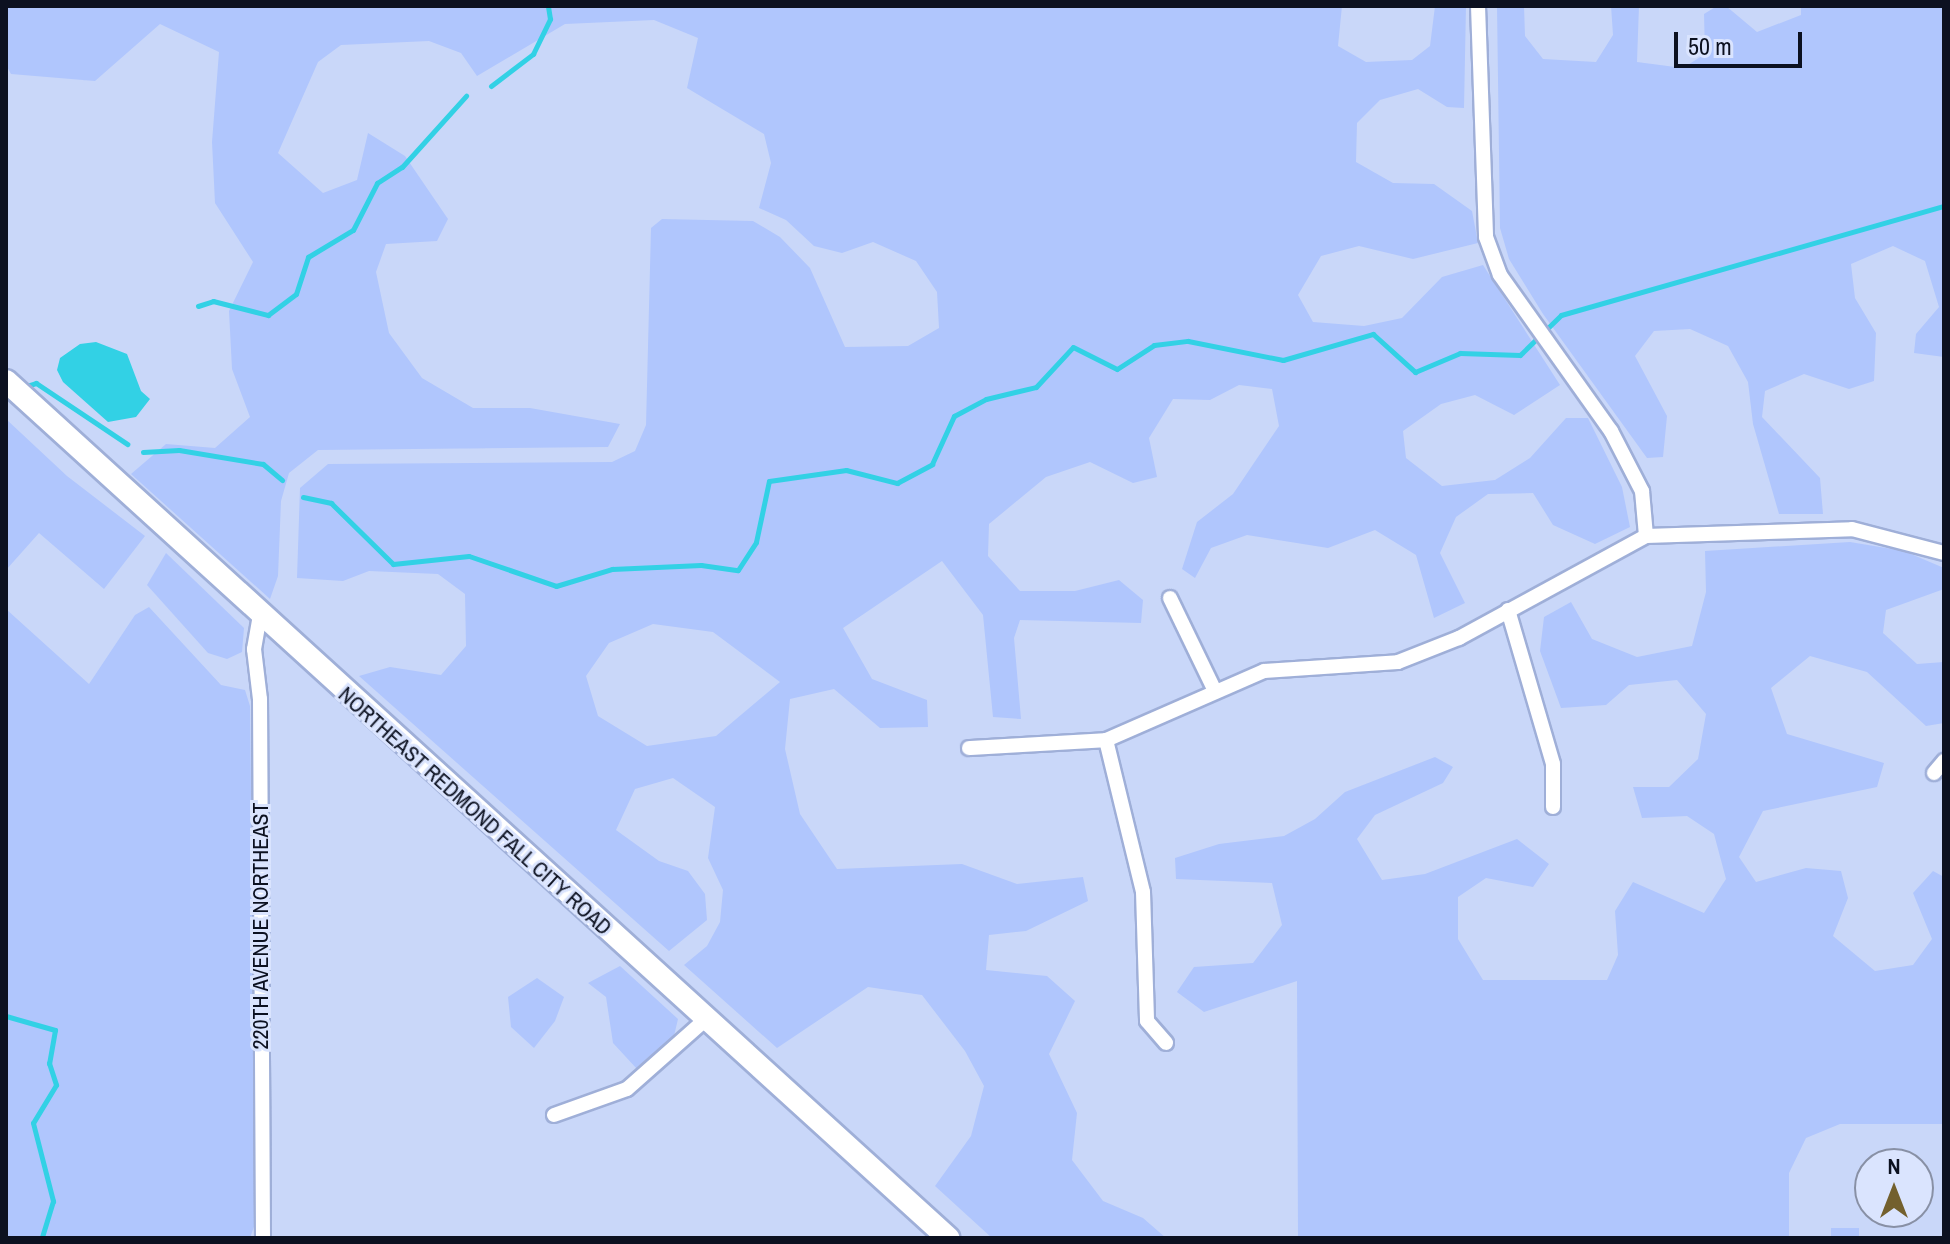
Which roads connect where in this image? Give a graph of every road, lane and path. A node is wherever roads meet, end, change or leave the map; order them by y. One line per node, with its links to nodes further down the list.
1 (1478, 6): 3 (street)
2 (9, 384): 7 (main road, NORTHEAST REDMOND FALL CITY ROAD)
3 (1646, 536): 4 (street); 6 (street)
4 (1944, 553)
5 (1170, 598): 8 (street)
6 (1508, 610): 8 (street); 11 (street)
7 (260, 615): 12 (main road, NORTHEAST REDMOND FALL CITY ROAD); 15 (street, 220TH AVENUE NORTHEAST)
8 (1214, 689): 9 (street)
9 (1106, 740): 10 (street); 13 (street)
10 (969, 748)
11 (1553, 807)
12 (705, 1020): 14 (street); 16 (main road, NORTHEAST REDMOND FALL CITY ROAD)
13 (1166, 1043)
14 (554, 1115)
15 (263, 1238)
16 (948, 1238)

